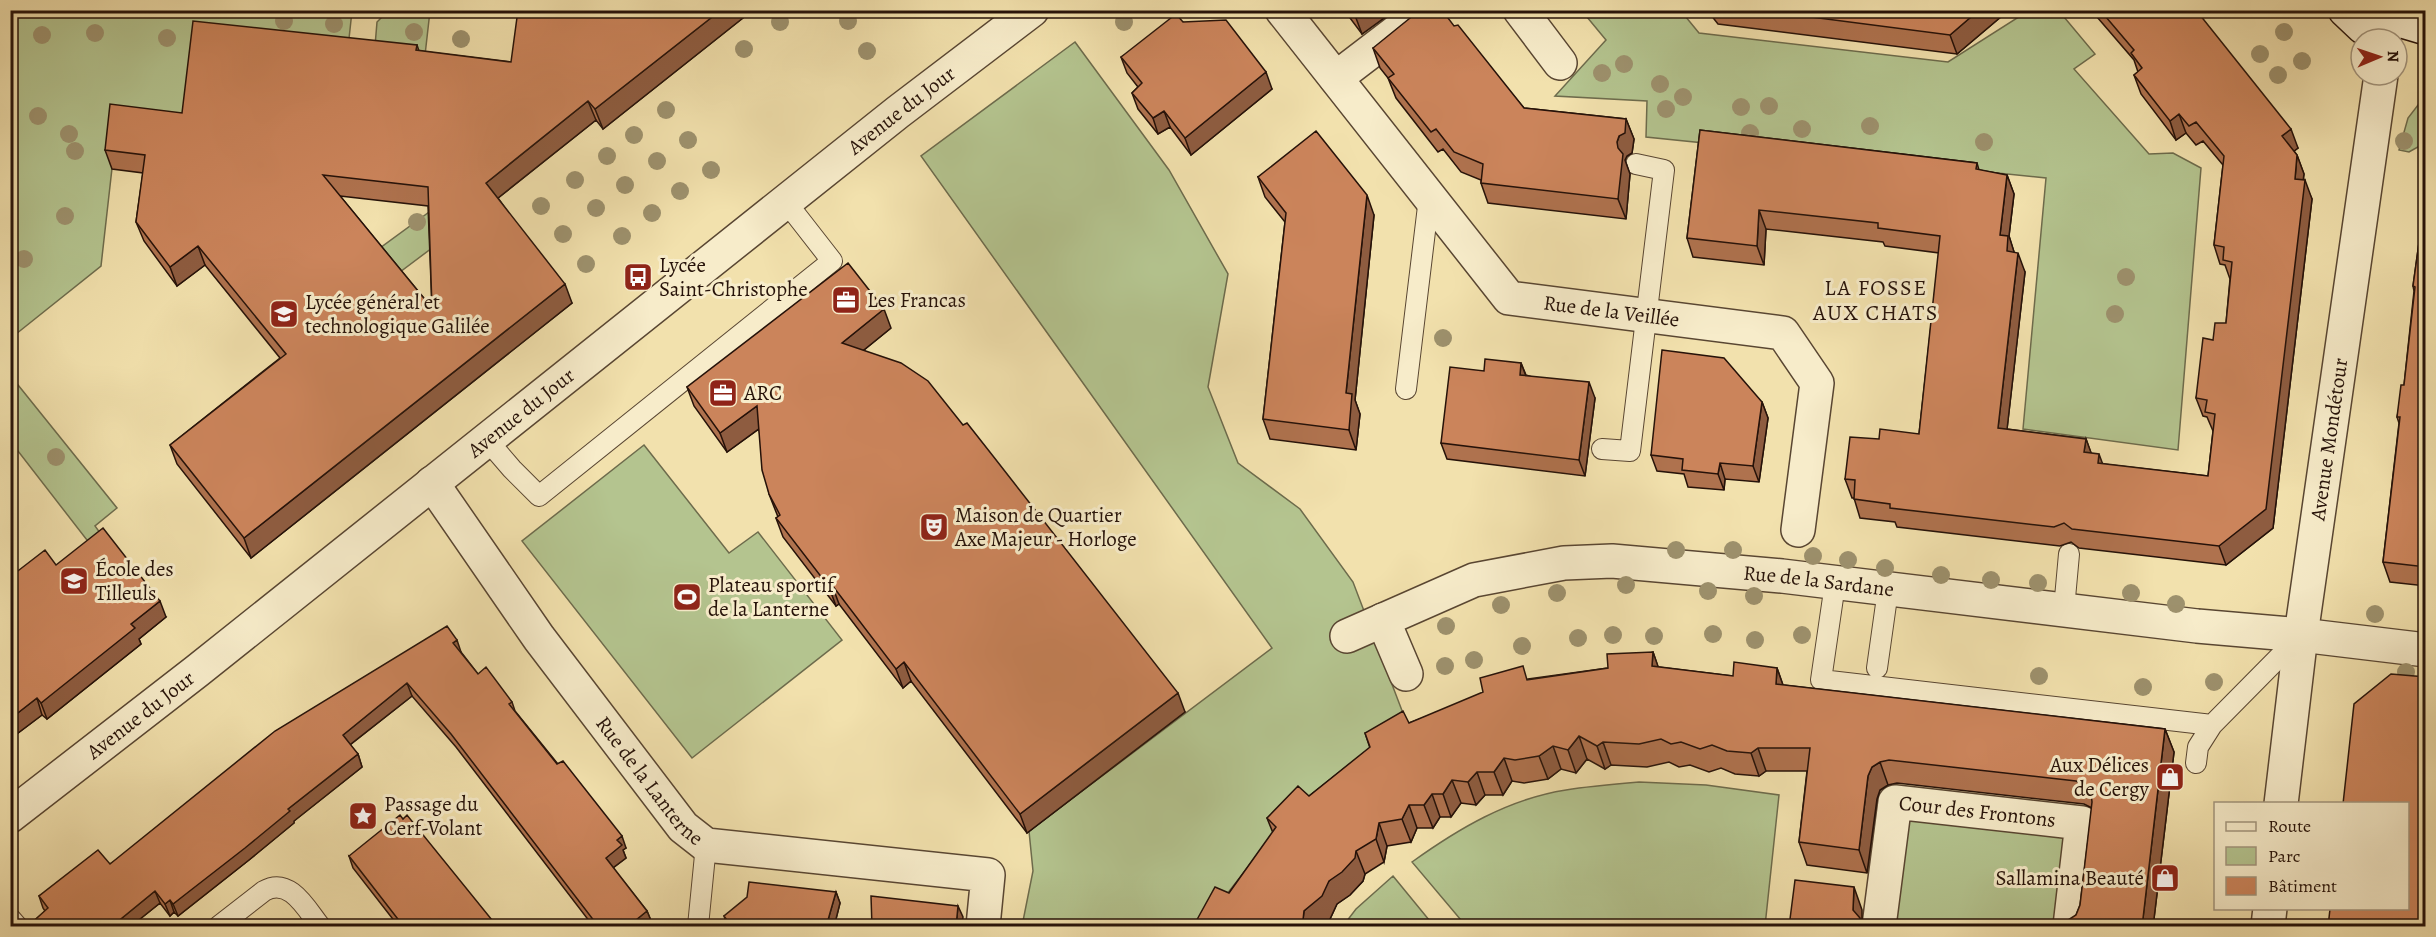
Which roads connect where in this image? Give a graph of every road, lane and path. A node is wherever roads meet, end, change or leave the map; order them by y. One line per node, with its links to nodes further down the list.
1 (1032, 10): 14 (street, Avenue du Jour)
2 (1282, 10): 10 (street, Rue de la Veillée)
3 (1425, 10): 10 (street)
4 (1520, 10): 9 (street)
5 (2345, 10): 6 (street)
6 (2363, 27)
7 (2409, 39): 8 (street)
8 (2426, 50)
9 (1560, 63)
10 (1336, 78): 13 (street, Rue de la Veillée)
11 (2380, 87): 26 (street, Avenue Mondétour)
12 (1636, 164): 15 (lane)
13 (1429, 198): 15 (street, Rue de la Veillée); 16 (lane)
14 (786, 202): 17 (street, Avenue du Jour); 17 (lane)
15 (1645, 315): 18 (lane); 20 (street, Rue de la Veillée)
16 (1406, 389)
17 (487, 440): 19 (street, Avenue du Jour)
18 (1602, 449)
19 (432, 483): 34 (street, Avenue du Jour); 35 (street, Rue de la Lanterne)
20 (1798, 530)
21 (2069, 554): 24 (lane)
22 (1834, 584): 23 (street, Rue de la Sardane); 25 (street, Rue de la Sardane); 31 (lane)
23 (1888, 590): 24 (street, Rue de la Sardane); 29 (lane)
24 (2064, 609): 26 (street, Rue de la Sardane)
25 (1383, 620): 27 (street, Rue de la Sardane); 30 (street)
26 (2301, 635): 28 (street, Rue de la Sardane); 31 (lane); 33 (street, Avenue Mondétour)
27 (1347, 636)
28 (2426, 650)
29 (1877, 668)
30 (1406, 674)
31 (2212, 725): 32 (lane)
32 (2196, 763)
33 (2281, 802)
34 (10, 816)
35 (706, 845): 43 (lane); 44 (street, Rue de la Lanterne)
36 (1850, 890): 37 (street)
37 (1883, 894): 45 (street, Cour des Frontons); 46 (street, Cour des Frontons)
38 (2270, 910): 47 (street)
39 (10, 918): 40 (lane)
40 (17, 927)
41 (219, 927): 42 (lane)
42 (320, 927)
43 (698, 927)
44 (983, 927)
45 (1879, 927)
46 (2070, 927)
47 (2268, 927)

